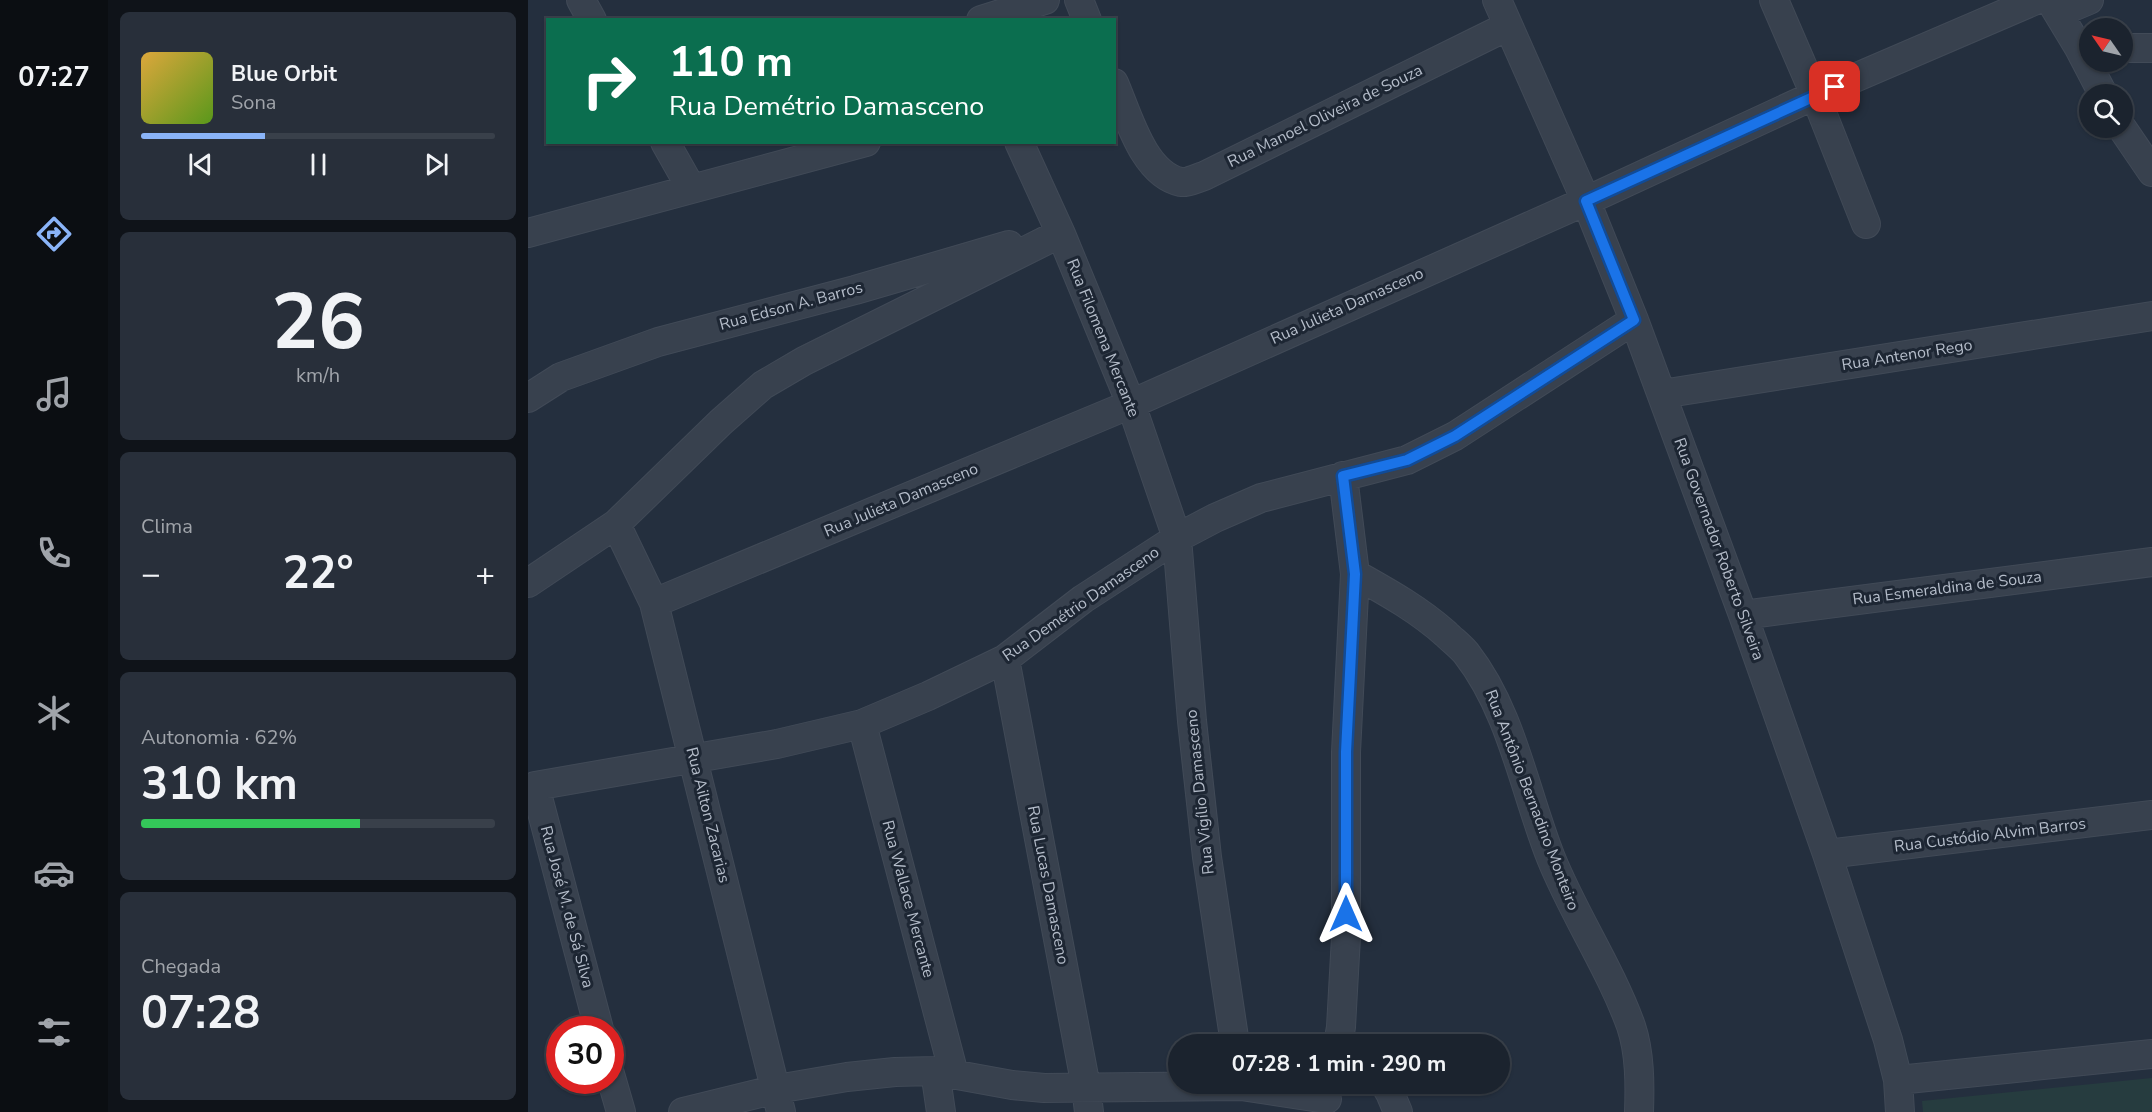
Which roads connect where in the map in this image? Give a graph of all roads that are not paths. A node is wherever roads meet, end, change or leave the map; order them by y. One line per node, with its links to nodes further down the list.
1 (581, 0): 8 (street)
2 (1045, 0): 9 (street)
3 (1079, 0): 10 (street)
4 (1497, 0): 11 (street, Rua Governador Roberto Silveira)
5 (1774, 0): 16 (street)
6 (2089, 0): 7 (street, Rua Julieta Damasceno)
7 (2048, 4): 12 (street); 16 (street, Rua Julieta Damasceno)
8 (591, 18)
9 (987, 18)
10 (1086, 18)
11 (1508, 26): 15 (street, Rua Manoel Oliveira de Souza); 23 (street, Rua Governador Roberto Silveira)
12 (2079, 42)
13 (2133, 48): 14 (street)
14 (2152, 48)
15 (1116, 88)
16 (1815, 95): 23 (street, Rua Julieta Damasceno); 24 (street)
17 (2129, 138): 21 (street)
18 (665, 144): 22 (street)
19 (858, 144): 22 (street)
20 (1020, 144): 26 (street, Rua Filomena Mercante)
21 (2152, 172)
22 (691, 188): 25 (street)
23 (1586, 201): 28 (street, Rua Governador Roberto Silveira); 33 (street, Rua Julieta Damasceno)
24 (1866, 224)
25 (528, 233)
26 (1057, 235): 29 (street, Rua Edson A. Barros); 33 (street, Rua Filomena Mercante); 35 (street)
27 (2152, 315): 31 (street, Rua Antenor Rego)
28 (1634, 320): 31 (street, Rua Governador Roberto Silveira); 34 (street, Rua Demétrio Damasceno)
29 (561, 377): 30 (street); 32 (street, Rua Edson A. Barros)
30 (528, 386)
31 (1662, 394): 41 (street, Rua Governador Roberto Silveira)
32 (528, 398)
33 (1131, 404): 36 (street, Rua Filomena Mercante); 40 (street, Rua Julieta Damasceno)
34 (1343, 476): 36 (street, Rua Demétrio Damasceno); 38 (street)
35 (616, 524): 39 (street); 40 (street, Rua Ailton Zacarias)
36 (1177, 538): 42 (street, Rua Demétrio Damasceno); 49 (street, Rua Vigílio Damasceno)
37 (2152, 562): 41 (street, Rua Esmeraldina de Souza)
38 (1355, 574): 50 (street); 65 (street, Rua Antônio Bernadino Monteiro)
39 (528, 584)
40 (654, 603): 44 (street, Rua Ailton Zacarias)
41 (1743, 615): 47 (street, Rua Governador Roberto Silveira)
42 (1005, 659): 43 (street, Rua Demétrio Damasceno); 59 (street, Rua Lucas Damasceno)
43 (862, 724): 44 (street, Rua Demétrio Damasceno); 52 (street, Rua Wallace Mercante)
44 (693, 758): 45 (street, Rua Demétrio Damasceno); 60 (street, Rua Ailton Zacarias)
45 (532, 787): 48 (street, Rua José M. de Sá Silva)
46 (2152, 815): 47 (street, Rua Custódio Alvim Barros)
47 (1827, 854): 53 (street, Rua Governador Roberto Silveira)
48 (595, 1016)
49 (1234, 1034)
50 (1345, 1034)
51 (2152, 1054): 53 (street)
52 (944, 1073): 59 (street); 60 (street); 63 (street, Rua Wallace Mercante)
53 (1898, 1080): 66 (street, Rua Governador Roberto Silveira)
54 (1168, 1091): 59 (street)
55 (616, 1094): 61 (street)
56 (1302, 1094): 58 (street)
57 (1389, 1094): 64 (street)
58 (1327, 1098)
59 (1087, 1099)
60 (779, 1101): 62 (street)
61 (621, 1112)
62 (683, 1112)
63 (941, 1112)
64 (1398, 1112)
65 (1639, 1112)
66 (1900, 1112)

